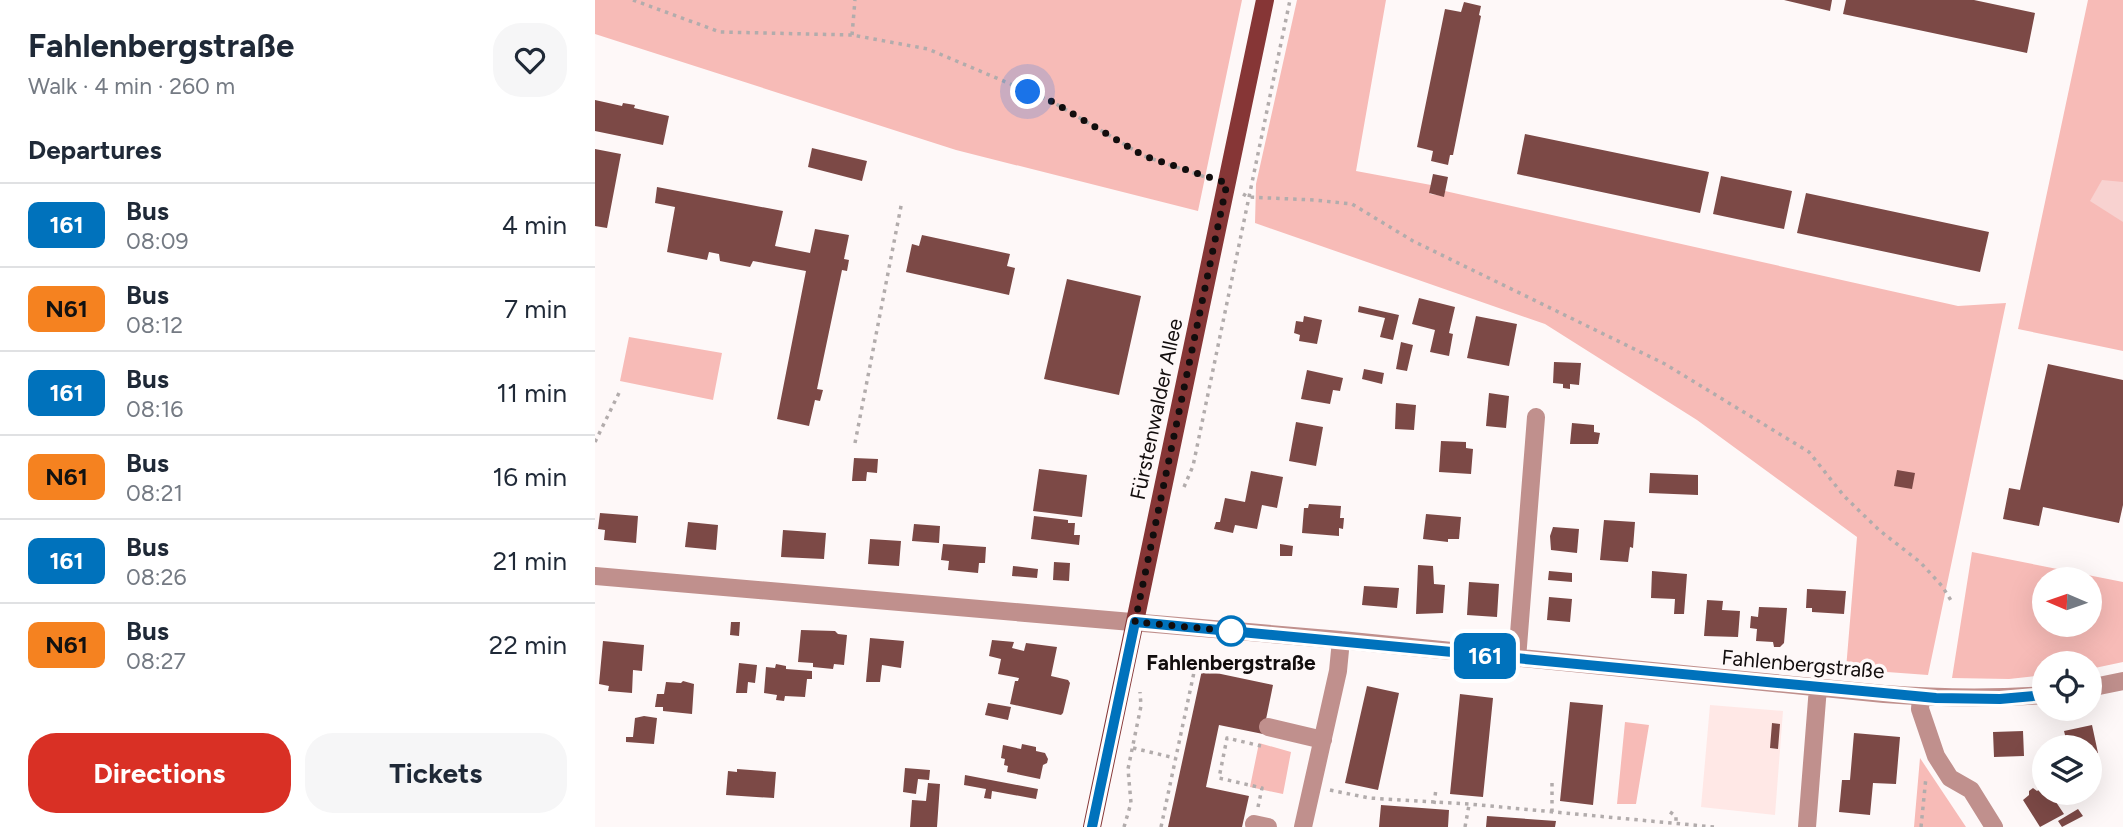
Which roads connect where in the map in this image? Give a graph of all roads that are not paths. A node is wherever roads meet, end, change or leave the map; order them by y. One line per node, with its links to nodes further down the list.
1 (1265, 0): 4 (main road, Fürstenwalder Allee)
2 (1537, 417): 6 (street)
3 (595, 576): 4 (street, Fahlenbergstraße)
4 (1135, 622): 5 (street, Fahlenbergstraße); 14 (main road, Fürstenwalder Allee)
5 (1342, 640): 6 (street, Fahlenbergstraße); 13 (street)
6 (1517, 659): 9 (street, Fahlenbergstraße)
7 (2123, 681): 8 (street)
8 (2102, 685)
9 (1818, 687): 11 (street, Fahlenbergstraße); 16 (street)
10 (2032, 696): 11 (street, Fahlenbergstraße)
11 (1921, 697): 17 (street)
12 (1268, 727): 13 (street)
13 (1323, 740): 15 (street)
14 (1092, 827)
15 (1303, 827)
16 (1807, 827)
17 (1994, 827)

